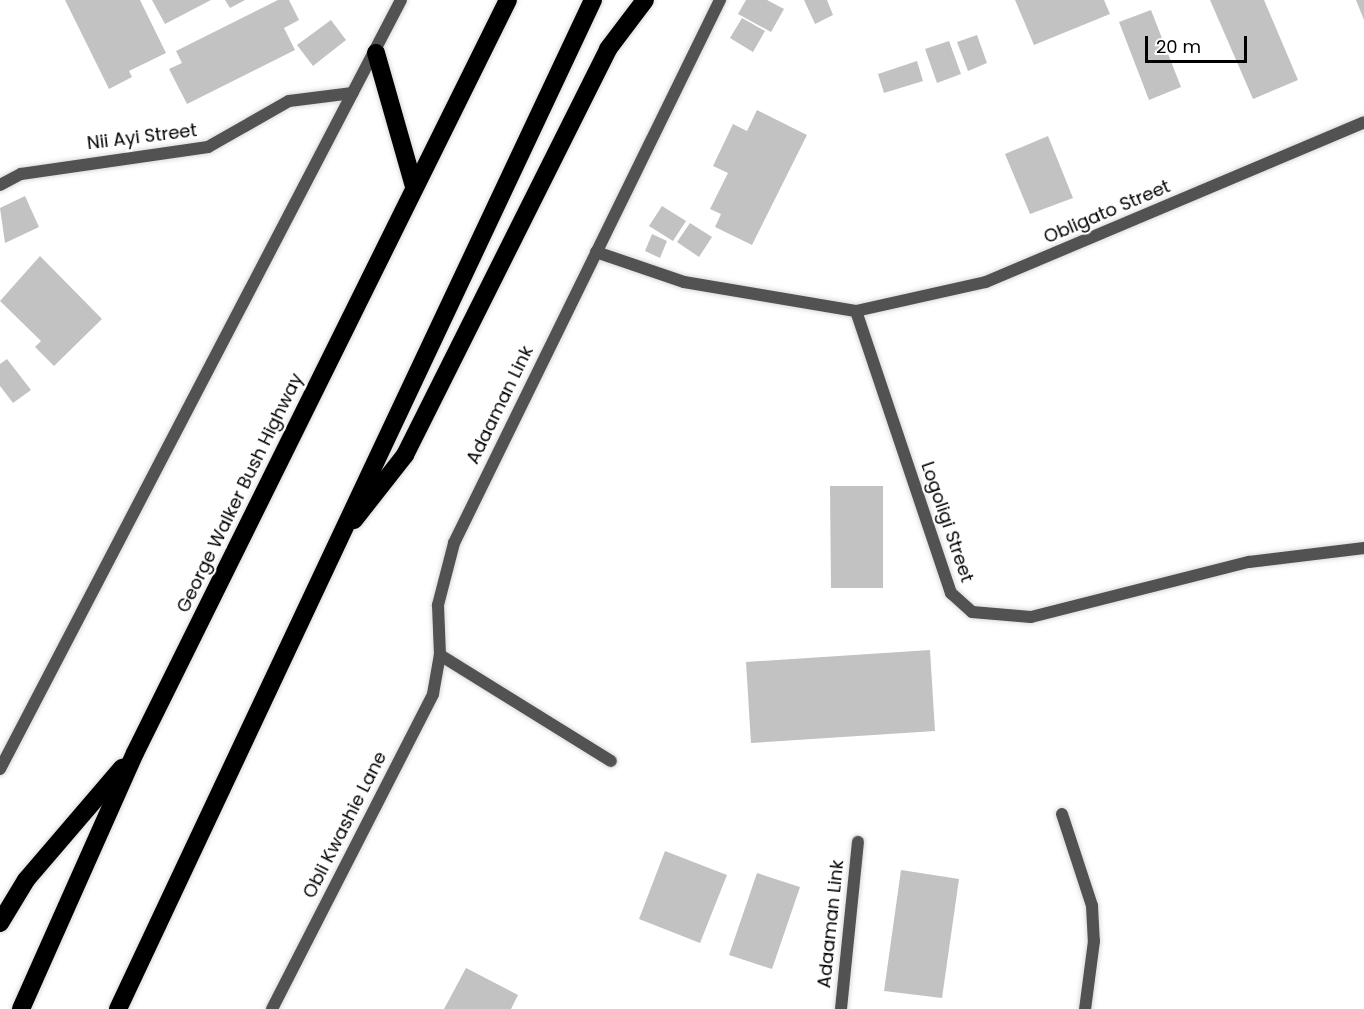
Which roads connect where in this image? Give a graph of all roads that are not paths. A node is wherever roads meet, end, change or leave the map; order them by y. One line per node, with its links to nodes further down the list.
1 (401, 0): 6 (street)
2 (508, 0): 10 (highway, George Walker Bush Highway)
3 (593, 0): 13 (highway)
4 (645, 0): 13 (highway)
5 (720, 0): 11 (street, Adaaman Link)
6 (376, 53): 7 (street); 10 (highway)
7 (352, 93): 9 (street, Nii Ayi Street); 18 (street)
8 (1364, 122): 12 (street, Obligato Street)
9 (0, 185)
10 (414, 186): 16 (highway, George Walker Bush Highway)
11 (596, 252): 12 (street); 15 (street, Adaaman Link)
12 (856, 311): 14 (street, Logoligi Street)
13 (334, 546): 23 (highway)
14 (1364, 548)
15 (440, 655): 17 (street); 24 (street, Obli Kwashie Lane)
16 (135, 753): 21 (highway); 22 (highway, George Walker Bush Highway)
17 (611, 761)
18 (0, 769)
19 (1062, 814): 26 (street)
20 (858, 842): 25 (street, Adaaman Link)
21 (0, 923)
22 (21, 1009)
23 (118, 1009)
24 (272, 1009)
25 (841, 1009)
26 (1085, 1009)

